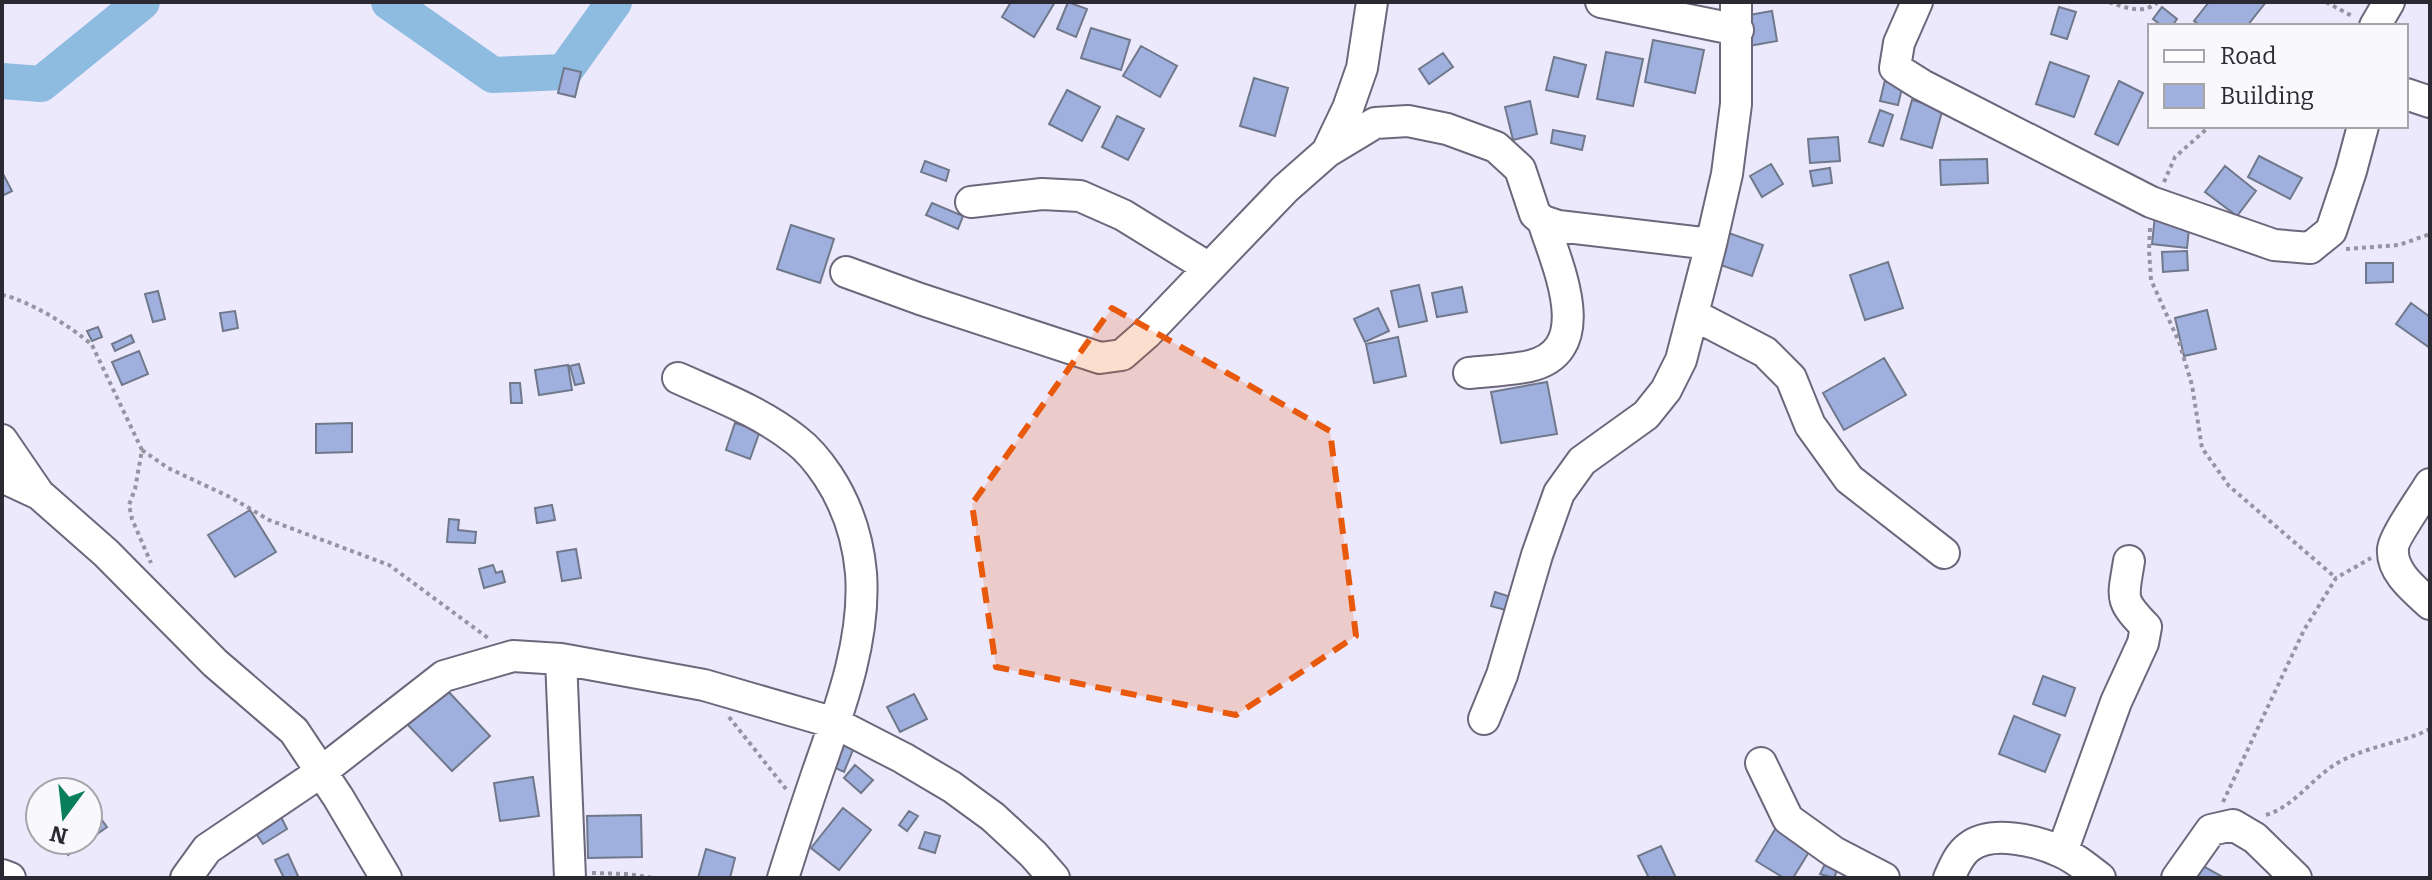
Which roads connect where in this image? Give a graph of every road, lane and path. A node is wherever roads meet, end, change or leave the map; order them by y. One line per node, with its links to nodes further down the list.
1 (1372, 2): 14 (street)
2 (1601, 2): 8 (street)
3 (1917, 2): 16 (street)
4 (2109, 2): 5 (path)
5 (2158, 2)
6 (2326, 2): 9 (path)
7 (2389, 2): 9 (street)
8 (1737, 16): 19 (street)
9 (2367, 23)
10 (2408, 95): 11 (street)
11 (2430, 102)
12 (2208, 128): 16 (path)
13 (2362, 128): 20 (street)
14 (1327, 152): 17 (street); 21 (street)
15 (971, 202): 21 (street)
16 (2153, 203): 20 (street); 36 (path)
17 (1543, 221): 19 (street); 25 (street)
18 (2430, 234): 20 (path)
19 (1711, 244): 24 (street)
20 (2310, 248)
21 (1209, 268): 22 (street)
22 (846, 272)
23 (2, 295): 28 (path)
24 (1694, 315): 33 (street); 41 (street)
25 (1469, 373)
26 (678, 378): 42 (street)
27 (2, 440): 31 (street)
28 (142, 450): 35 (path); 38 (path)
29 (2, 477): 31 (street)
30 (2430, 484): 32 (street)
31 (39, 494): 45 (street)
32 (2392, 546): 36 (path); 37 (street)
33 (1944, 553)
34 (2129, 561): 48 (street)
35 (152, 566)
36 (2336, 578): 47 (path)
37 (2430, 604)
38 (513, 656): 39 (street); 45 (street)
39 (561, 659): 40 (street); 50 (street)
40 (704, 685): 42 (street); 46 (path)
41 (1484, 719)
42 (835, 723): 46 (street); 56 (street)
43 (2430, 729): 47 (path)
44 (1761, 763): 57 (street)
45 (321, 772): 52 (street); 53 (street)
46 (803, 814): 55 (street)
47 (2222, 828): 60 (street); 61 (street)
48 (2062, 852): 58 (street); 59 (street)
49 (2, 875): 51 (street)
50 (570, 876): 54 (path)
51 (10, 878)
52 (186, 878)
53 (386, 878)
54 (653, 878)
55 (783, 878)
56 (1054, 878)
57 (1884, 878)
58 (1949, 878)
59 (2100, 878)
60 (2177, 878)
61 (2296, 878)

